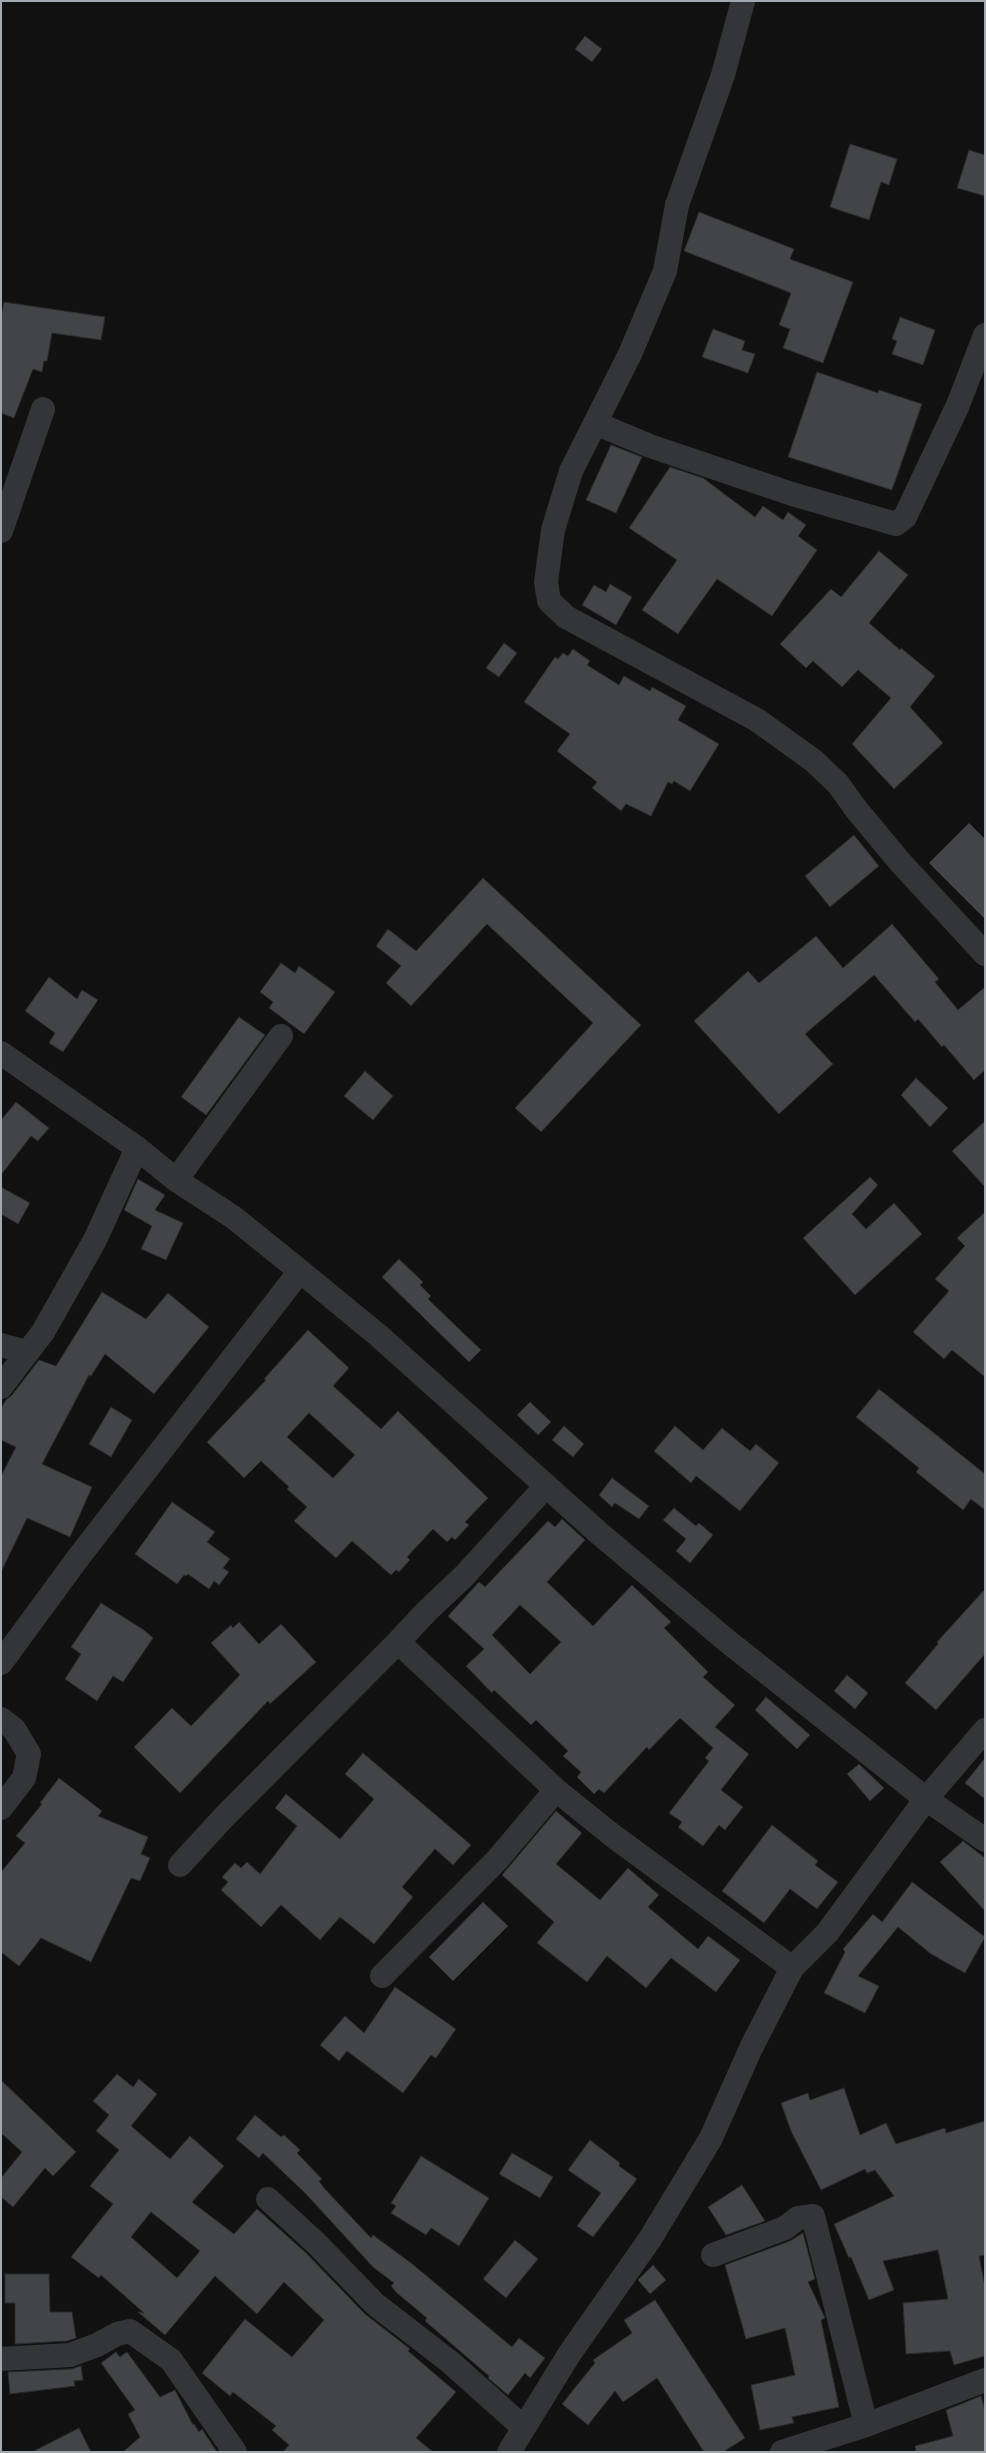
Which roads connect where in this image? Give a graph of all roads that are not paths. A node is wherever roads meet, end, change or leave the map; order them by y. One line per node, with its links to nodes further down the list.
1 (743, 1): 4 (street)
2 (985, 335): 4 (street)
3 (43, 409): 5 (street)
4 (595, 423): 6 (street)
5 (1, 531)
6 (985, 954)
7 (281, 1036): 10 (street)
8 (1, 1053): 9 (street)
9 (137, 1148): 10 (street); 13 (street)
10 (176, 1180): 11 (street)
11 (300, 1271): 15 (street); 17 (street)
12 (1, 1346): 13 (street)
13 (28, 1352): 14 (street)
14 (1, 1387)
15 (546, 1486): 16 (street); 21 (street)
16 (398, 1642): 20 (street); 24 (street)
17 (1, 1663)
18 (1, 1719): 22 (street)
19 (985, 1730): 21 (street)
20 (556, 1790): 25 (street); 26 (street)
21 (926, 1799): 23 (street); 25 (street)
22 (1, 1808)
23 (985, 1840)
24 (180, 1865)
25 (792, 1968): 32 (street)
26 (382, 1976)
27 (268, 2199): 32 (street)
28 (713, 2255): 31 (street)
29 (1, 2359): 33 (street)
30 (985, 2380): 31 (street)
31 (866, 2425): 35 (street)
32 (524, 2428): 34 (street)
33 (235, 2452)
34 (509, 2452)
35 (782, 2452)

